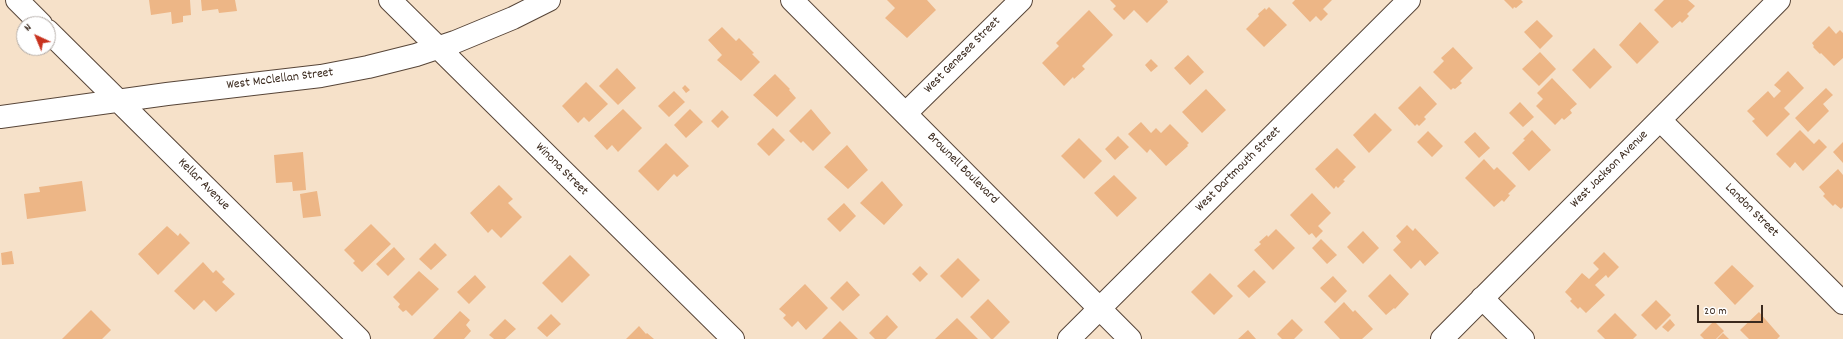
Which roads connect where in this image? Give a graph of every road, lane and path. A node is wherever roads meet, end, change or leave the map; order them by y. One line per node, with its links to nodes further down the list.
1 (17, 0): 8 (street)
2 (390, 0): 10 (street, Winona Street)
3 (549, 0): 10 (street, West McClellan Street)
4 (792, 0): 12 (street, Brownell Boulevard)
5 (1021, 0): 12 (street, West Genesee Street)
6 (1409, 0): 17 (street, West Dartmouth Street)
7 (1779, 0): 14 (street, West Jackson Avenue)
8 (33, 16)
9 (56, 38): 11 (street, Kellar Avenue)
10 (439, 48): 11 (street, West McClellan Street); 19 (street, Winona Street)
11 (118, 100): 13 (street, West McClellan Street); 18 (street, Kellar Avenue)
12 (906, 113): 17 (street, Brownell Boulevard)
13 (0, 117)
14 (1660, 120): 15 (street, West Jackson Avenue); 16 (street, Landon Street)
15 (1482, 298): 22 (street, West Jackson Avenue); 23 (street)
16 (1843, 303)
17 (1100, 308): 20 (street, West Dartmouth Street); 21 (street, Brownell Boulevard)
18 (359, 339)
19 (733, 339)
20 (1069, 339)
21 (1130, 339)
22 (1442, 339)
23 (1523, 339)

